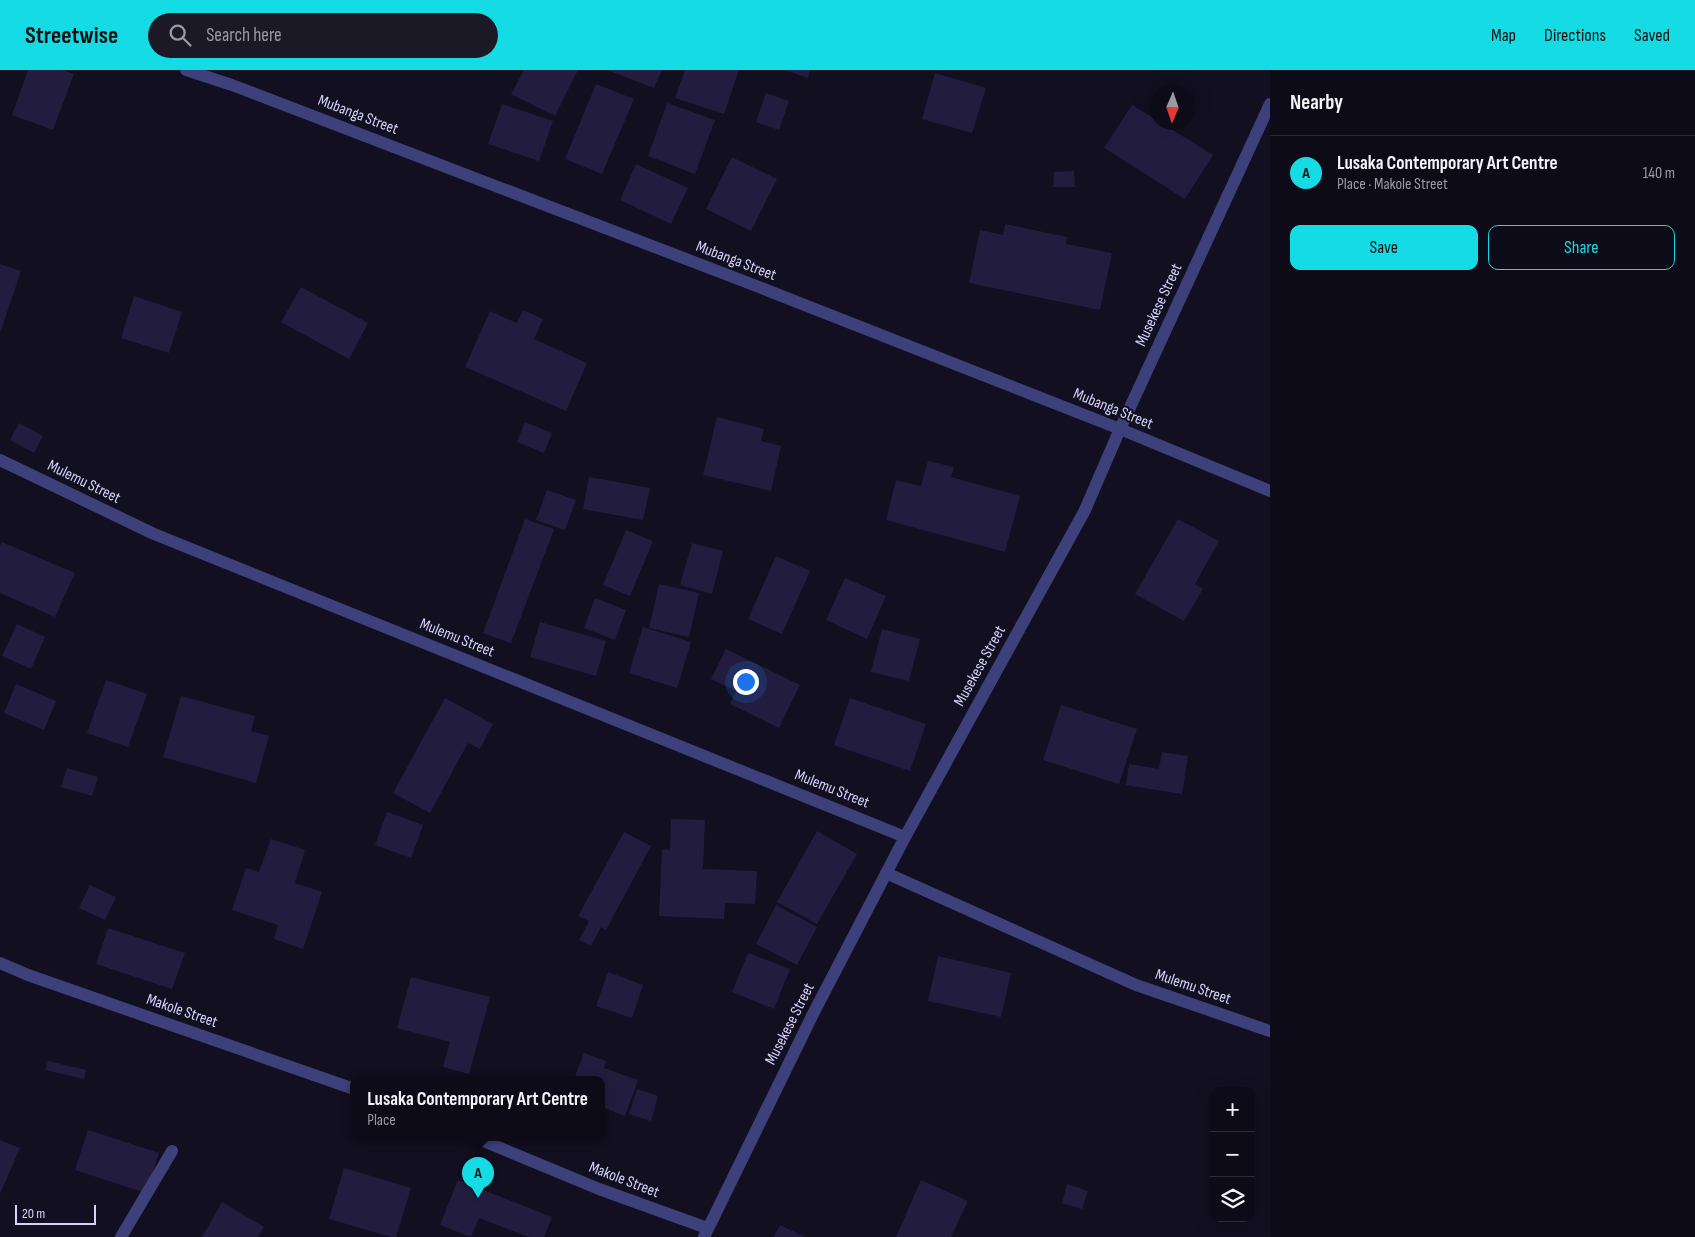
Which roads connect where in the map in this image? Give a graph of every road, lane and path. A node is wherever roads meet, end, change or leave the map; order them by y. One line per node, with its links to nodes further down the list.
1 (186, 70): 3 (street, Mubanga Street)
2 (1270, 104): 3 (street, Musekese Street)
3 (1120, 429): 5 (street, Mubanga Street); 6 (street, Musekese Street)
4 (0, 460): 6 (street, Mulemu Street)
5 (1270, 491)
6 (905, 836): 7 (street, Musekese Street)
7 (886, 873): 9 (street, Mulemu Street); 13 (street, Musekese Street)
8 (0, 963): 10 (street, Makole Street)
9 (1270, 1031)
10 (350, 1088)
11 (484, 1141): 13 (street, Makole Street)
12 (172, 1151): 14 (street)
13 (705, 1232)
14 (121, 1237)

